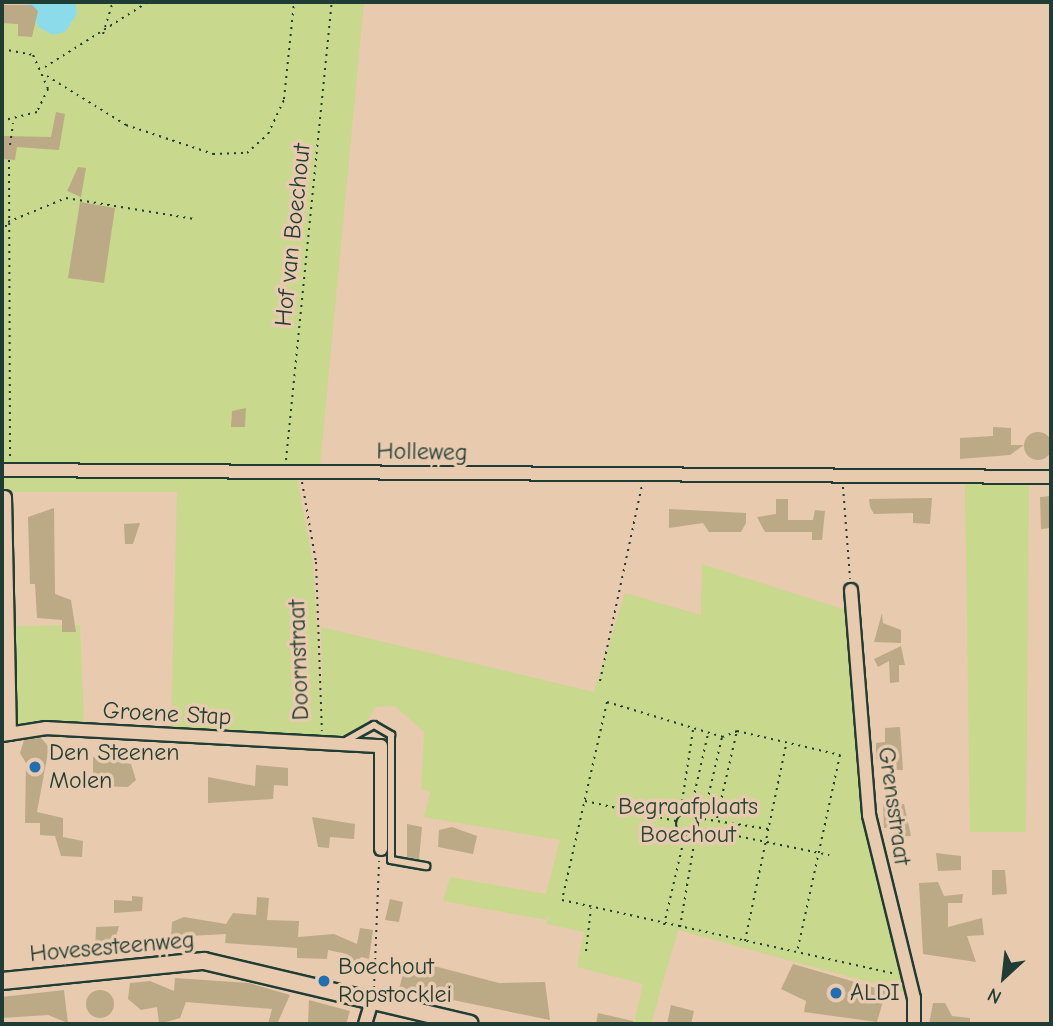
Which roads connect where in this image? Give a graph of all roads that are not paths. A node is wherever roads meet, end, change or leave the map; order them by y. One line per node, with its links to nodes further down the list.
1 (6, 470): 2 (street, Holleweg)
2 (1051, 477)
3 (5, 498): 5 (street)
4 (851, 590): 14 (street, Grensstraat)
5 (6, 734): 7 (street, Groene Stap)
6 (347, 740): 7 (street, Doornstraat); 8 (street, Doornstraat); 9 (lane)
7 (322, 742)
8 (381, 849)
9 (426, 866)
10 (2, 981): 11 (street, Hovesesteenweg)
11 (372, 1001): 12 (street); 13 (street, Hovesesteenweg)
12 (365, 1024)
13 (470, 1024)
14 (914, 1024)

